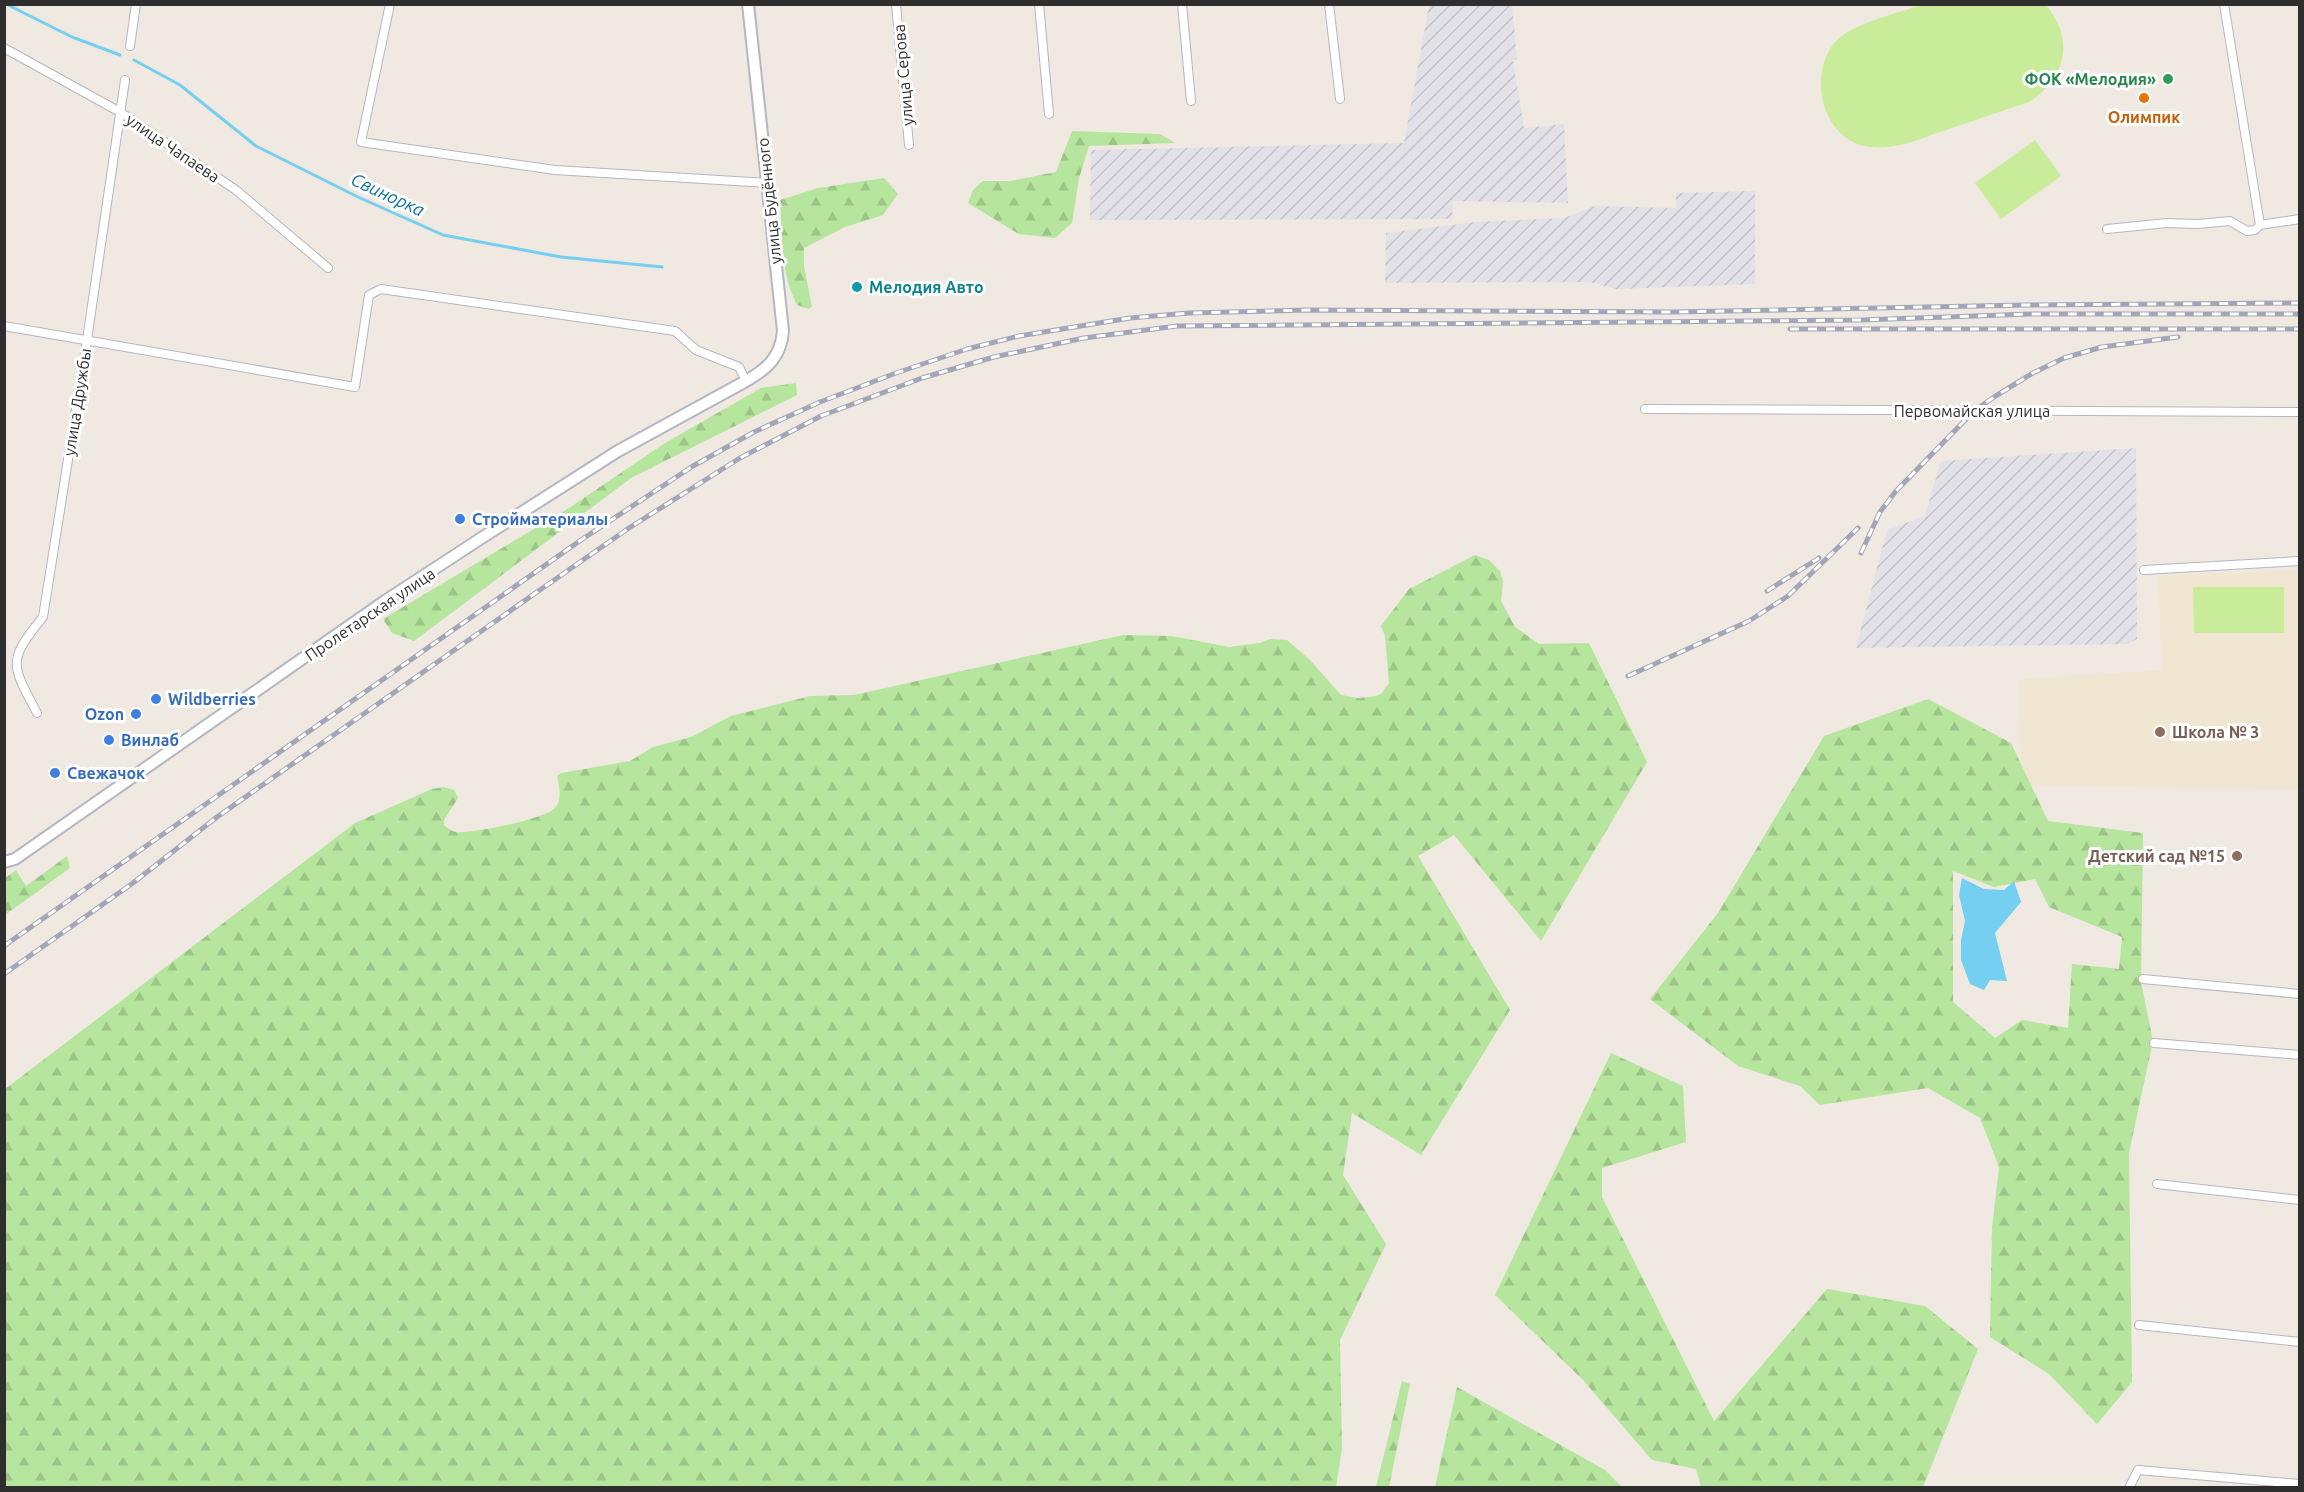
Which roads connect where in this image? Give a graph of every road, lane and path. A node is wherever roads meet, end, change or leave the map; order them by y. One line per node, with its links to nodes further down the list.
1 (136, 4): 9 (street)
2 (390, 4): 17 (street)
3 (748, 4): 17 (main road, улица Будённого)
4 (896, 4): 16 (street, улица Серова)
5 (1039, 4): 15 (street)
6 (1182, 4): 13 (street)
7 (1329, 4): 12 (street)
8 (2223, 4): 19 (street)
9 (130, 46)
10 (4, 48): 14 (street, улица Чапаева)
11 (125, 80): 14 (street, улица Дружбы)
12 (1340, 99)
13 (1191, 101)
14 (120, 112): 21 (street, улица Чапаева); 23 (street, улица Дружбы)
15 (1049, 114)
16 (909, 145)
17 (768, 183): 24 (main road, улица Будённого)
18 (2300, 219): 19 (street)
19 (2260, 225): 20 (street)
20 (2107, 229)
21 (328, 268)
22 (4, 326): 23 (street)
23 (87, 340): 24 (street); 29 (street, улица Дружбы)
24 (746, 381): 30 (main road, Пролетарская улица)
25 (1645, 409): 26 (street, Первомайская улица)
26 (2300, 412)
27 (2300, 561): 28 (street)
28 (2144, 570)
29 (37, 713)
30 (4, 862)
31 (2143, 979): 32 (street)
32 (2300, 994)
33 (2154, 1043): 34 (street)
34 (2300, 1055)
35 (2157, 1184): 36 (street)
36 (2300, 1200)
37 (2139, 1325): 38 (street)
38 (2300, 1342)
39 (2300, 1484): 40 (street)
40 (2129, 1488)

